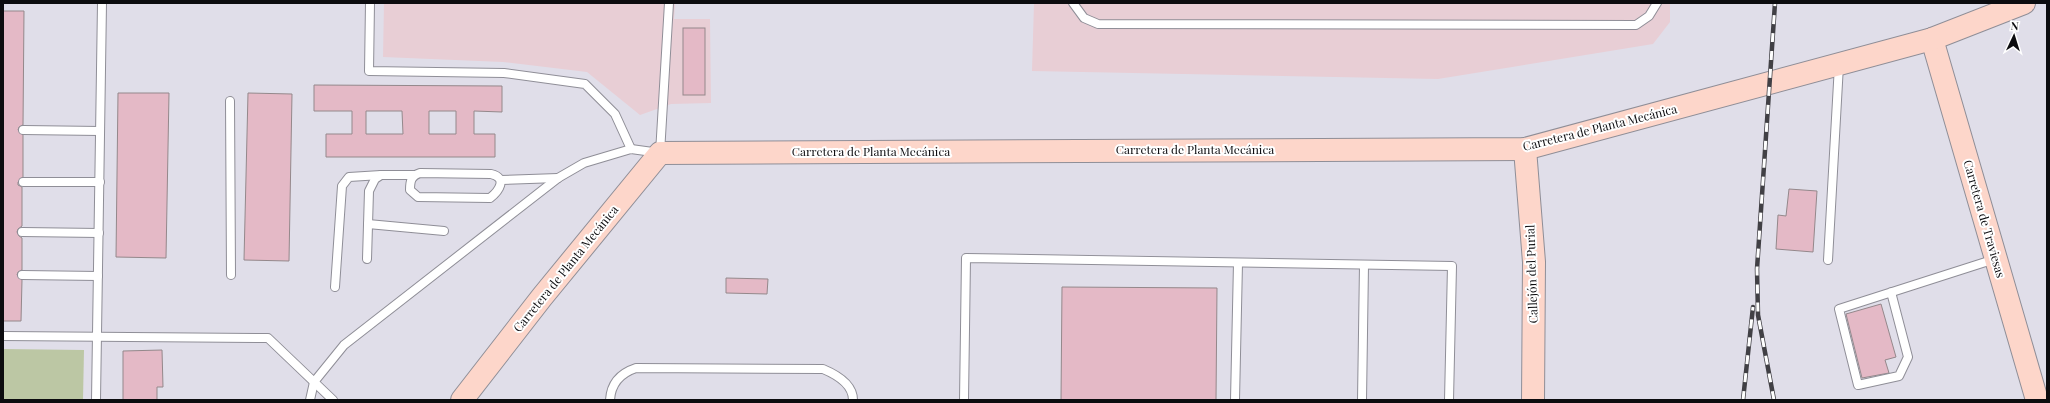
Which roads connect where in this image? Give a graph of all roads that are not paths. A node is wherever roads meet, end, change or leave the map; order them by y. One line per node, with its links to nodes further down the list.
1 (102, 3): 11 (lane)
2 (370, 3): 12 (lane)
3 (669, 3): 14 (lane)
4 (1072, 3): 5 (lane)
5 (1657, 3)
6 (2024, 3): 7 (street, Carretera de Planta Mecánica)
7 (1932, 39): 8 (street, Carretera de Planta Mecánica); 26 (street, Carretera de Traviesas)
8 (1839, 64): 13 (street, Carretera de Planta Mecánica); 27 (lane)
9 (230, 101): 31 (lane)
10 (23, 130): 11 (lane)
11 (100, 131): 20 (lane)
12 (630, 149): 14 (lane); 17 (lane)
13 (1525, 149): 14 (street, Carretera de Planta Mecánica); 48 (street, Callejón del Purial)
14 (660, 153): 41 (street, Carretera de Planta Mecánica)
15 (380, 175): 16 (lane); 21 (lane); 33 (lane)
16 (414, 175): 18 (lane); 18 (lane)
17 (558, 178): 18 (lane); 37 (lane)
18 (501, 180)
19 (22, 182): 20 (lane)
20 (100, 182): 24 (lane)
21 (368, 224): 22 (lane); 25 (lane)
22 (444, 231)
23 (22, 232): 24 (lane)
24 (99, 233): 32 (lane)
25 (367, 258)
26 (1996, 259): 34 (lane); 49 (street, Carretera de Traviesas)
27 (1828, 260)
28 (1238, 263): 29 (lane); 44 (lane); 45 (lane)
29 (1364, 265): 46 (lane); 47 (lane)
30 (22, 275): 32 (lane)
31 (231, 275)
32 (98, 276): 36 (lane)
33 (335, 287)
34 (1891, 292): 34 (lane)
35 (3, 336): 36 (lane)
36 (97, 336): 37 (lane); 38 (lane)
37 (314, 382): 39 (lane); 40 (lane)
38 (96, 400)
39 (310, 400)
40 (333, 400)
41 (462, 400)
42 (610, 400): 43 (lane)
43 (853, 400)
44 (964, 400)
45 (1235, 400)
46 (1362, 400)
47 (1449, 400)
48 (1533, 400)
49 (2037, 400)

